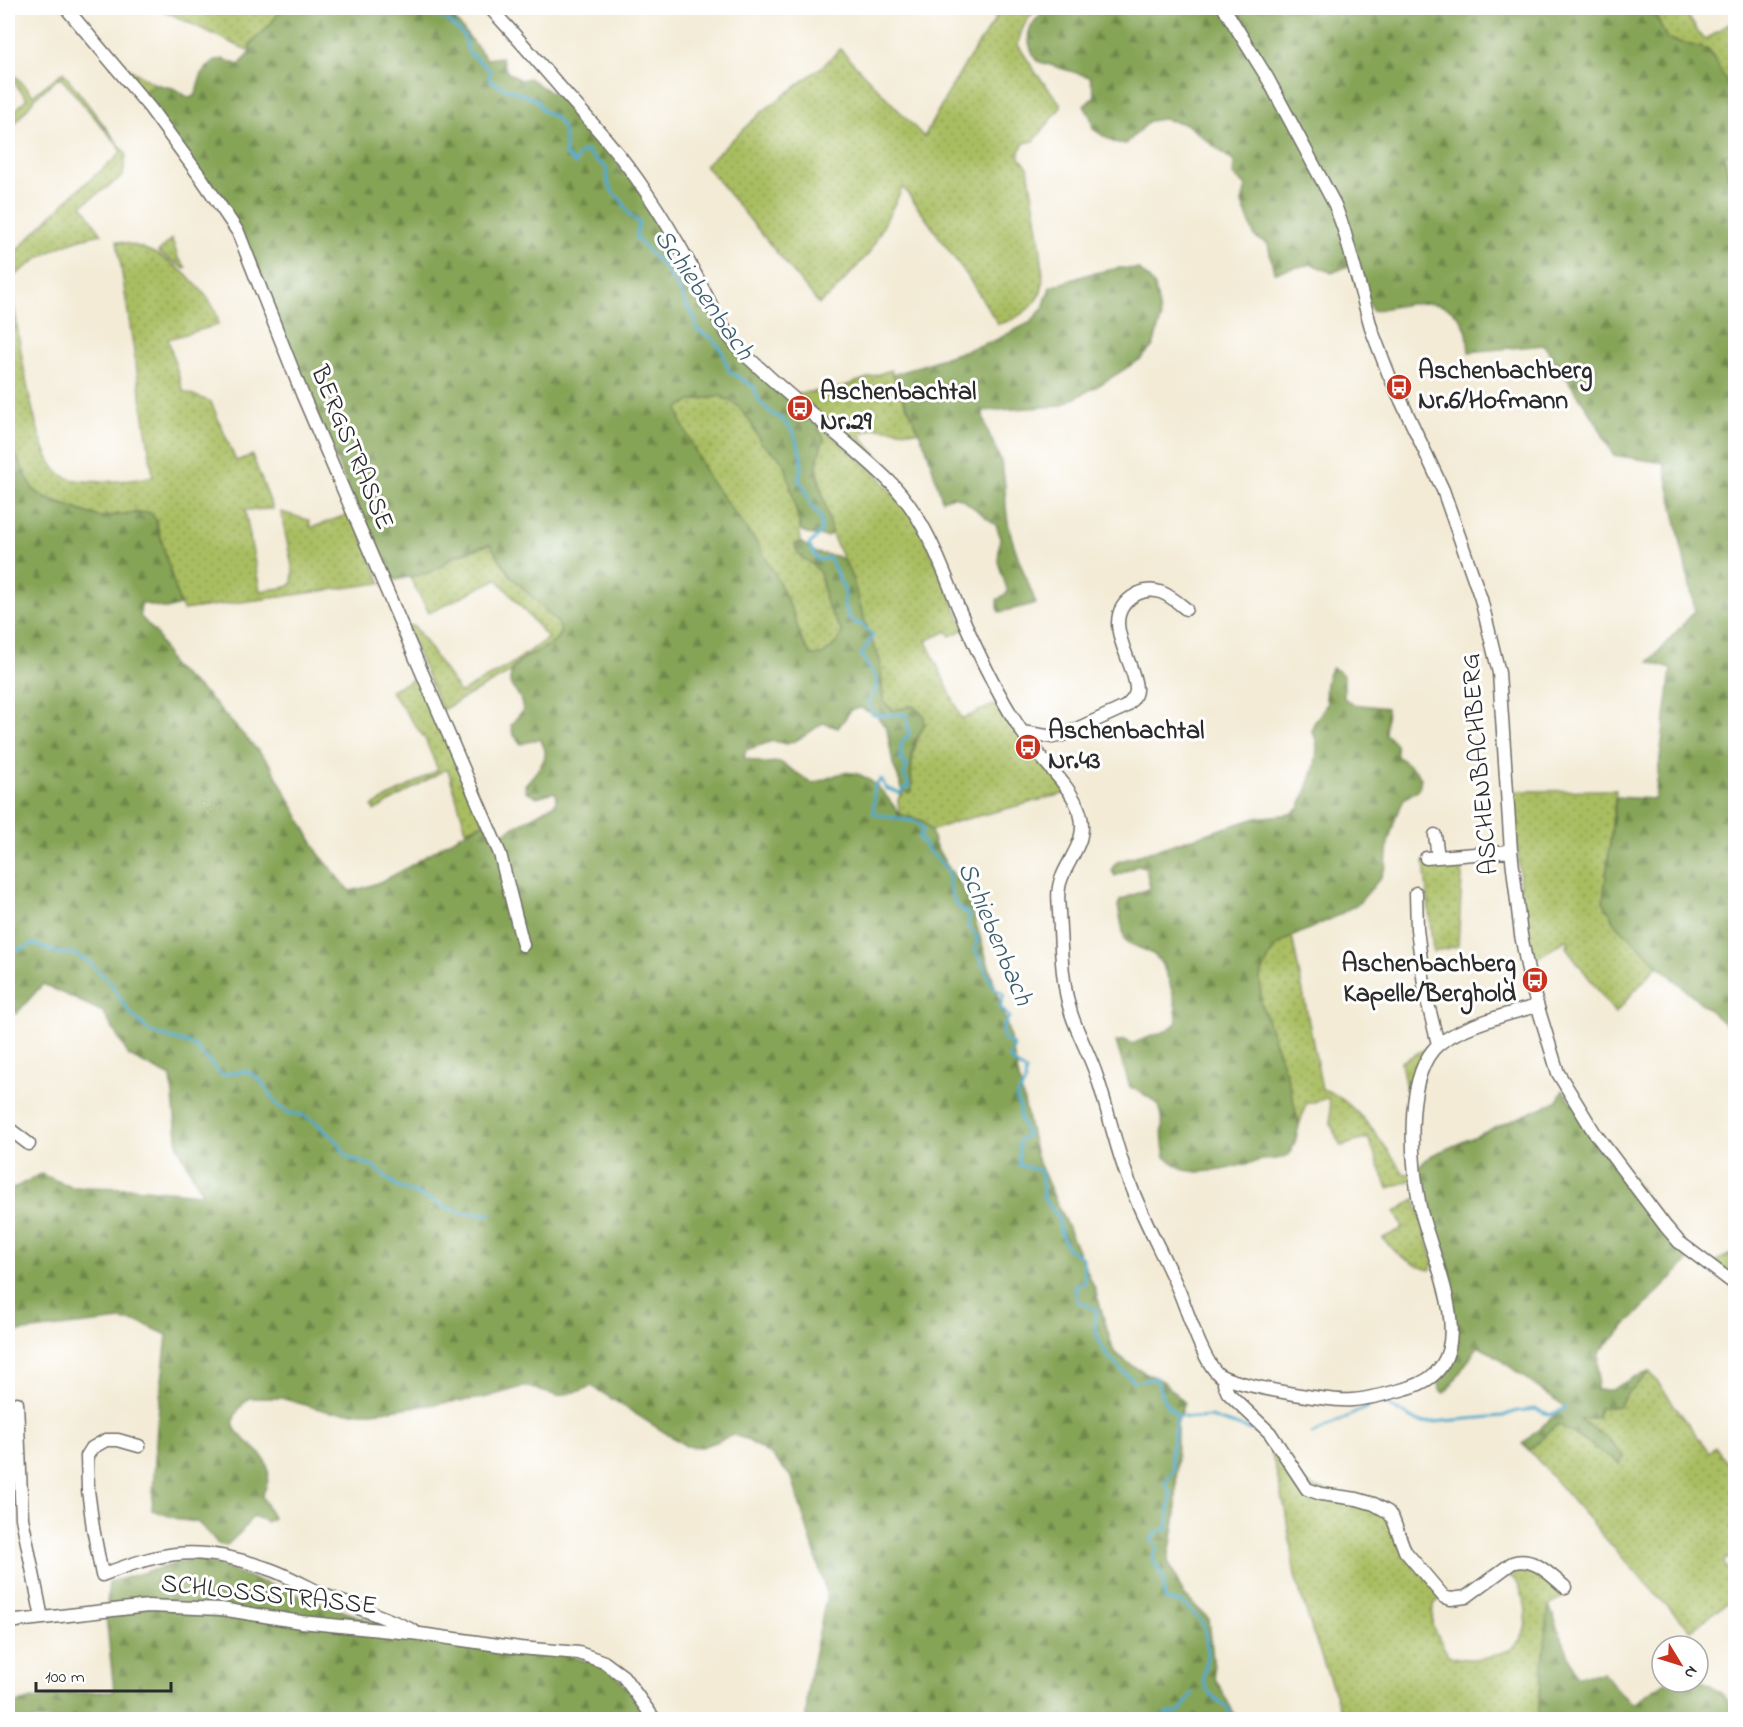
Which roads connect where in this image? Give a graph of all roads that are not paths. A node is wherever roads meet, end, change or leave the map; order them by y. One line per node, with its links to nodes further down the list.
1 (66, 8): 9 (street, BERGSTRASSE)
2 (490, 8): 5 (street)
3 (1224, 8): 7 (street, ASCHENBACHBERG)
4 (1186, 609): 5 (street)
5 (1022, 732): 15 (street)
6 (1435, 835): 7 (street)
7 (1511, 851): 10 (street, ASCHENBACHBERG)
8 (1416, 893): 11 (street)
9 (523, 945)
10 (1537, 1006): 11 (street); 14 (street, ASCHENBACHBERG)
11 (1438, 1044): 15 (street)
12 (8, 1128): 13 (street)
13 (29, 1144)
14 (1736, 1285)
15 (1221, 1376): 18 (street)
16 (17, 1403): 19 (street)
17 (139, 1446): 21 (street, SCHLOSSSTRASSE)
18 (1565, 1587)
19 (42, 1618): 20 (street, SCHLOSSSTRASSE); 21 (street, SCHLOSSSTRASSE)
20 (8, 1622)
21 (420, 1634): 22 (street, SCHLOSSSTRASSE)
22 (654, 1719)

